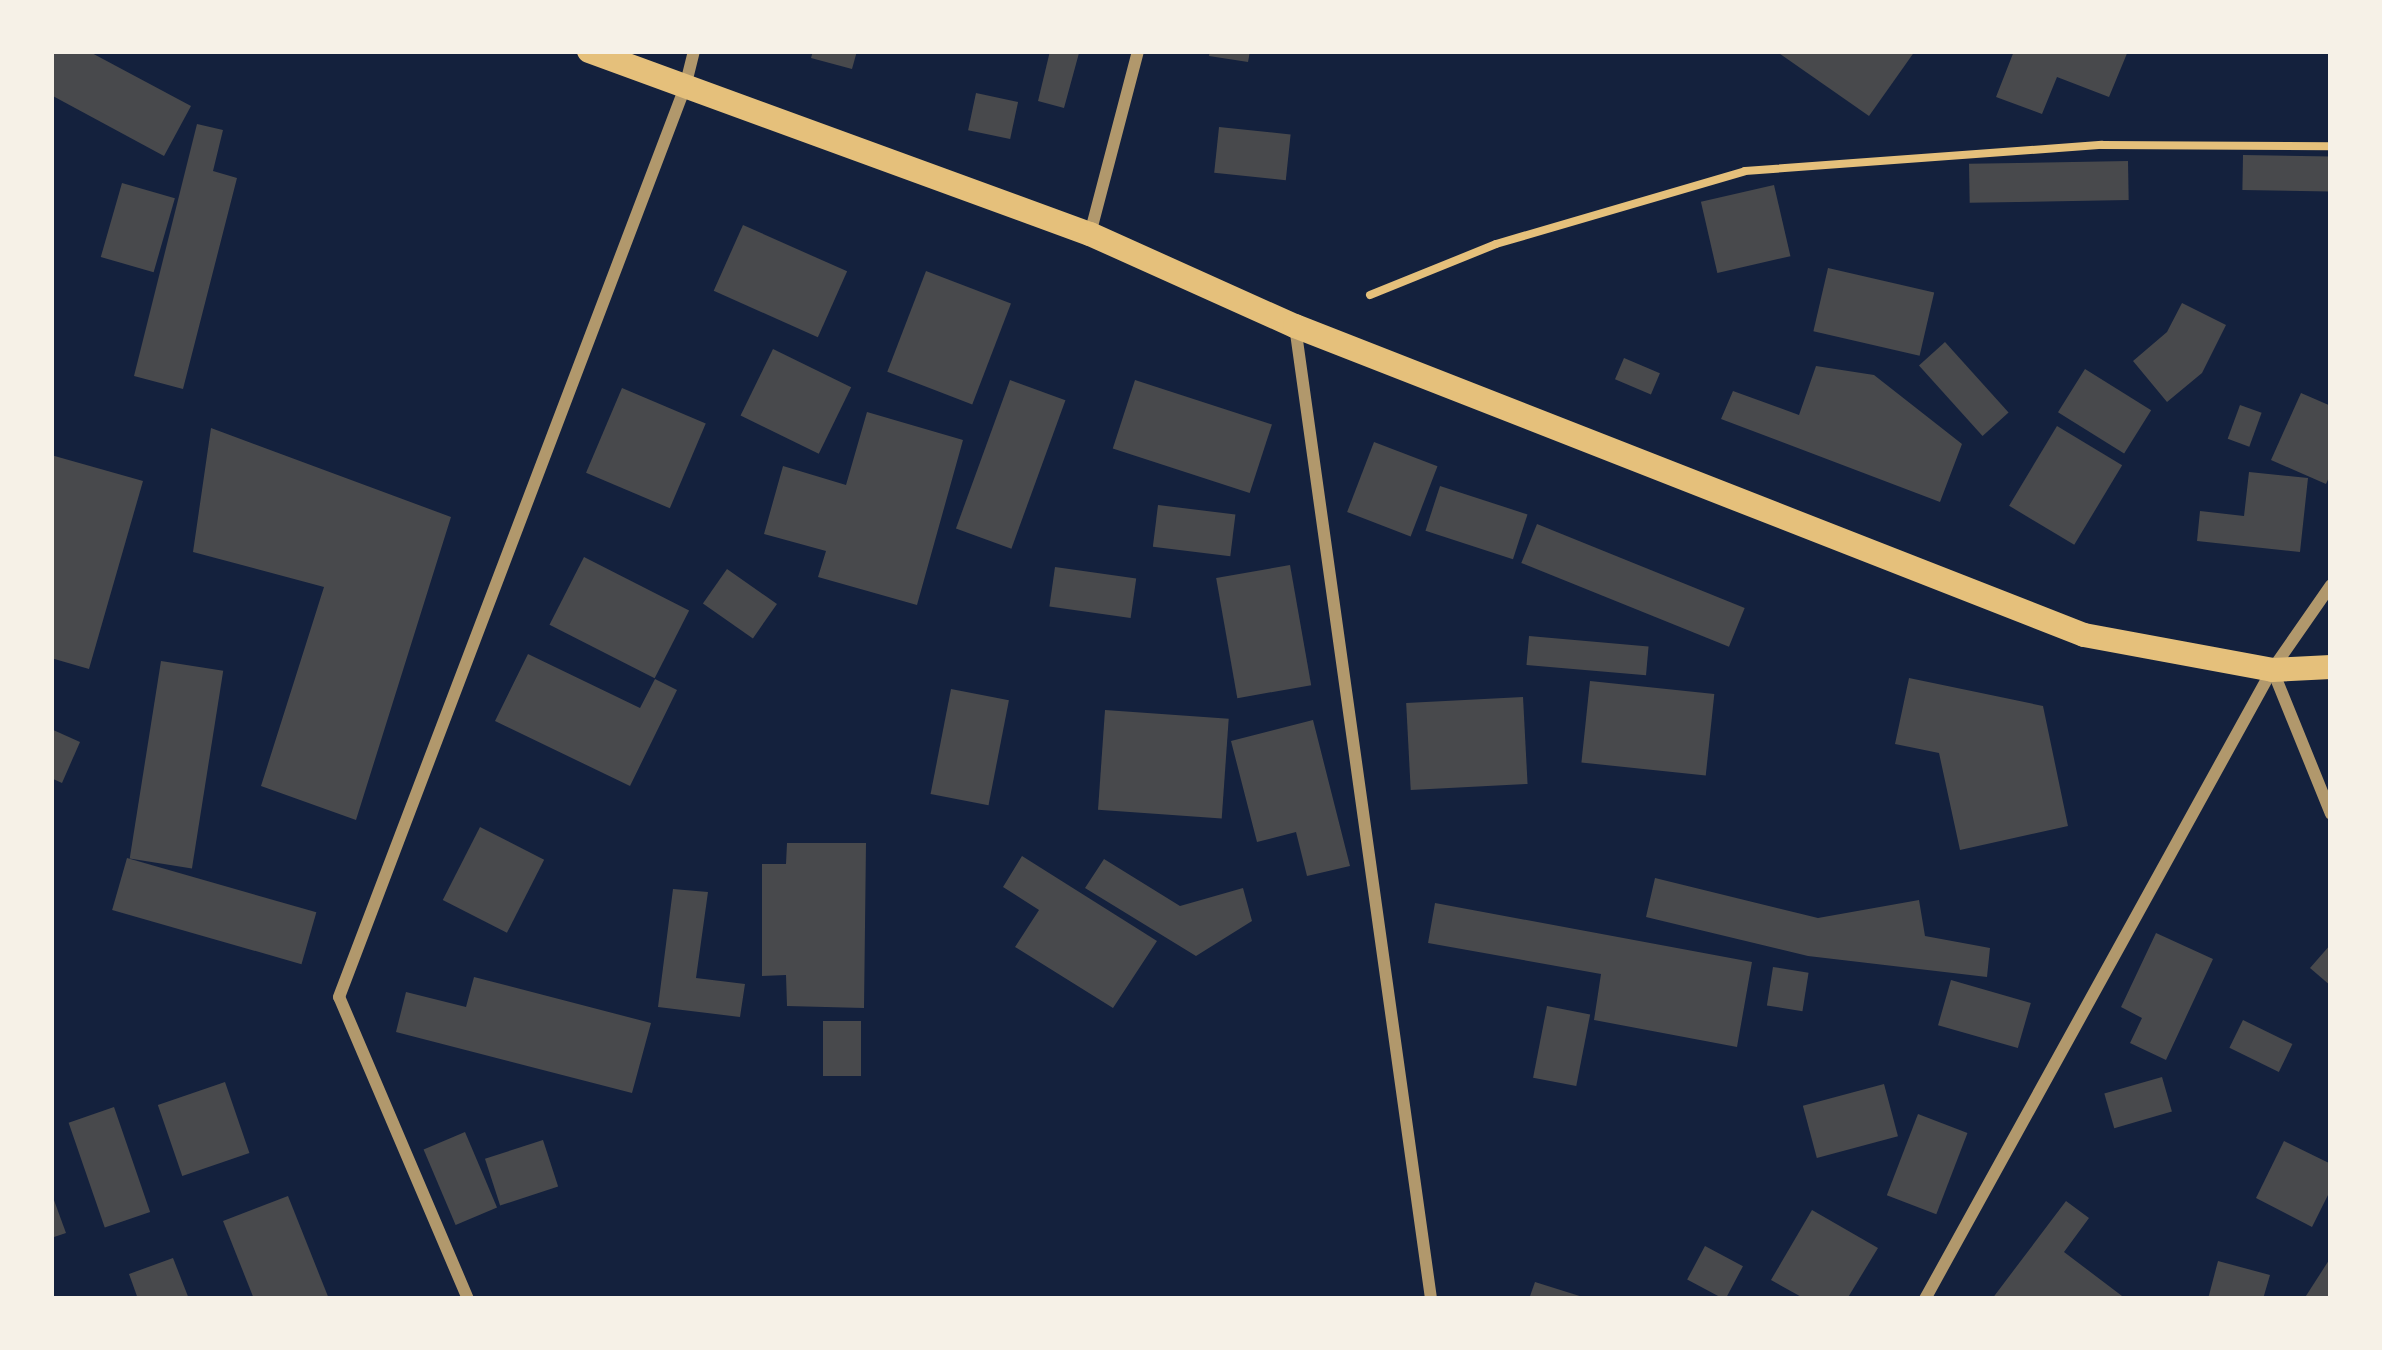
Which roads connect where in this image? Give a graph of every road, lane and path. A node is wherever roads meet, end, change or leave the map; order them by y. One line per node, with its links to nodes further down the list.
1 (589, 51): 4 (main road)
2 (694, 51): 4 (street)
3 (1138, 51): 6 (street)
4 (686, 87): 6 (main road); 12 (street)
5 (2331, 146): 7 (path)
6 (1090, 234): 7 (main road)
7 (1294, 326): 10 (main road); 13 (street)
8 (2331, 585): 10 (street)
9 (2331, 667): 10 (main road)
10 (2272, 670): 11 (street); 14 (street)
11 (2331, 814)
12 (468, 1299)
13 (1431, 1299)
14 (1925, 1299)

